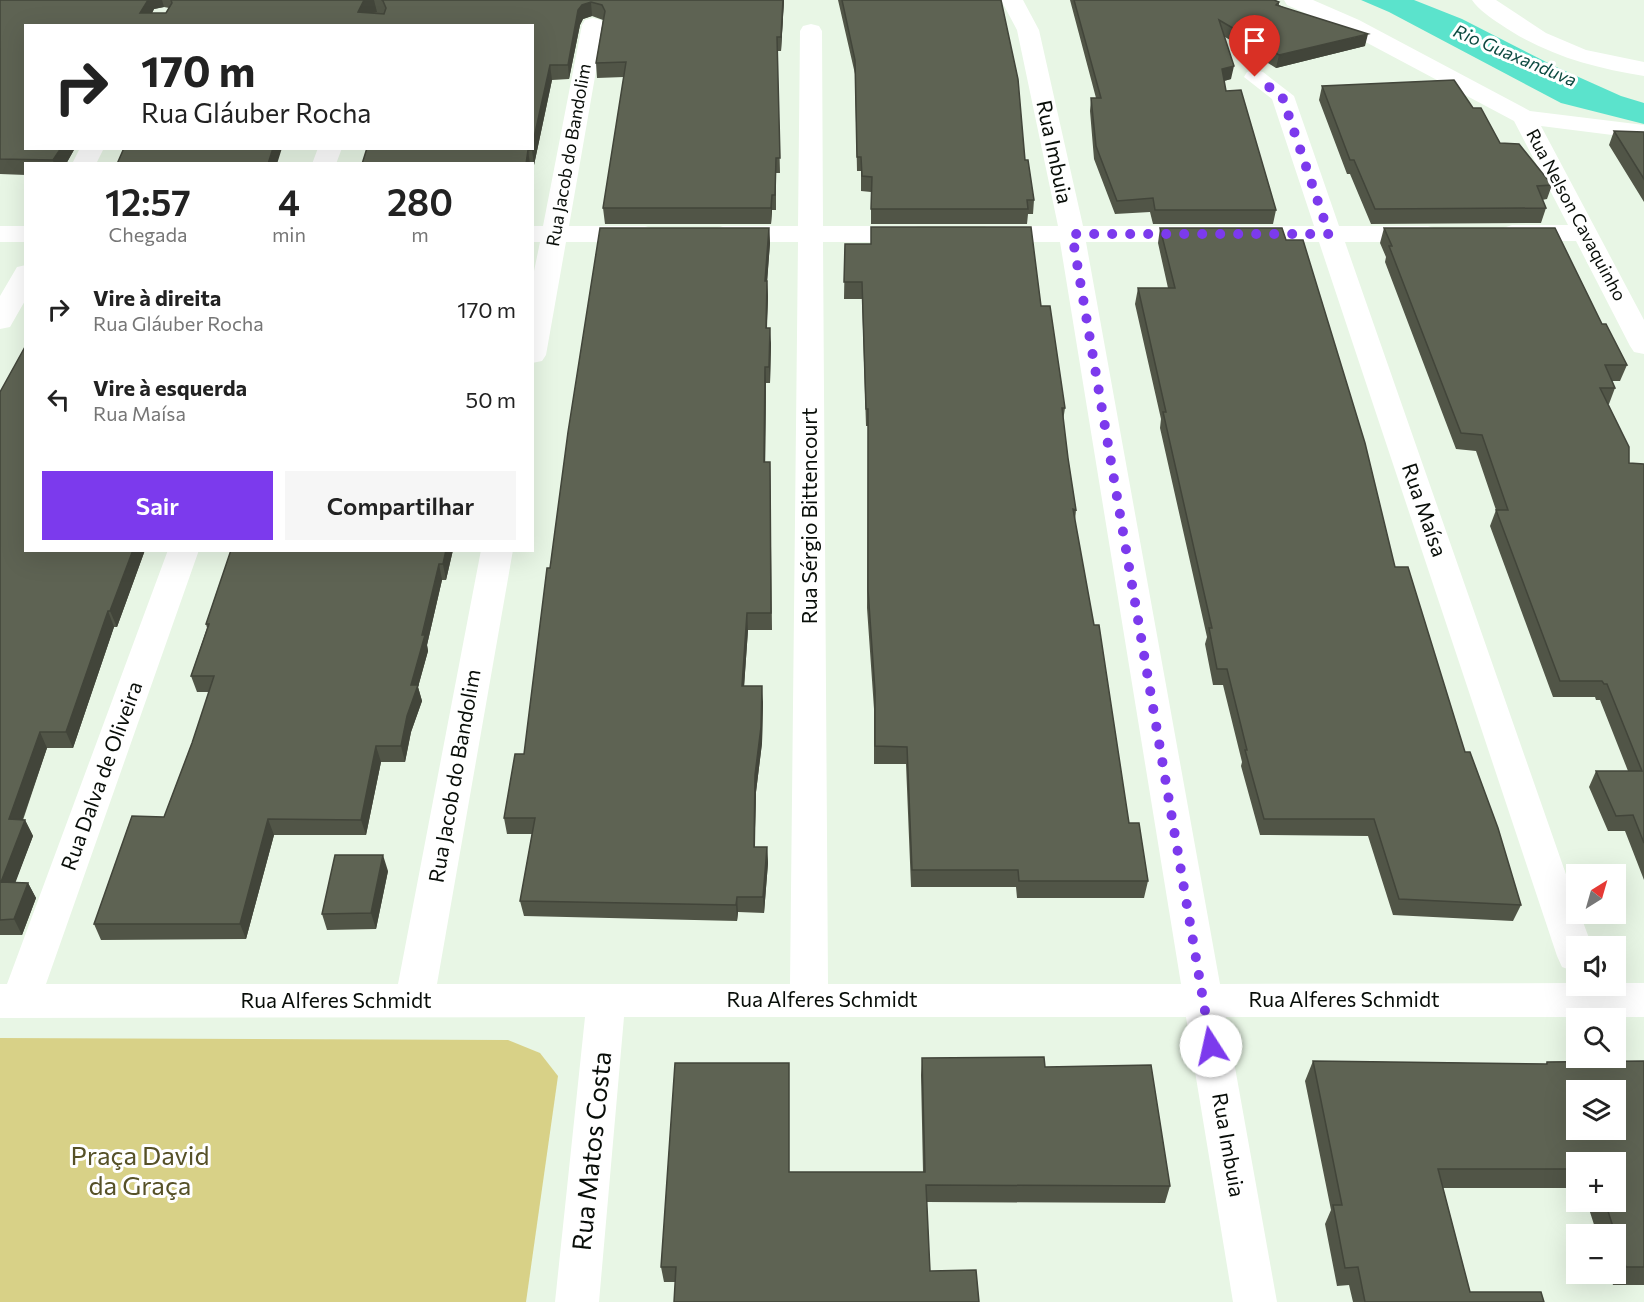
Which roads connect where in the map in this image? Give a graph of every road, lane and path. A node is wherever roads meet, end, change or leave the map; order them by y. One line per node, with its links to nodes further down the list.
1 (1012, 0): 15 (street, Rua Imbuia)
2 (1295, 0): 8 (street)
3 (1483, 0): 6 (street)
4 (593, 25): 13 (street, Rua Jacob do Bandolim)
5 (811, 31): 14 (street, Rua Sérgio Bittencourt)
6 (1644, 69)
7 (1255, 77): 16 (street, Rua Maísa)
8 (1524, 117): 9 (street); 10 (street, Rua Nelson Cavaquinho)
9 (1644, 132)
10 (1585, 233): 18 (street); 22 (street, Rua Nelson Cavaquinho)
11 (0, 234): 12 (street)
12 (24, 234)
13 (544, 234): 14 (street); 21 (street, Rua Jacob do Bandolim)
14 (811, 234): 15 (street); 29 (street, Rua Sérgio Bittencourt)
15 (1072, 234): 16 (street); 30 (street, Rua Imbuia)
16 (1329, 234): 17 (street); 25 (street, Rua Maísa)
17 (1457, 234)
18 (1492, 234)
19 (24, 277): 20 (street)
20 (0, 321)
21 (534, 336)
22 (1644, 346)
23 (183, 552): 32 (street, Rua Dalva de Oliveira)
24 (497, 552): 33 (street, Rua Jacob do Bandolim)
25 (1569, 936)
26 (1566, 993): 30 (street, Rua Alferes Schmidt)
27 (1613, 996): 31 (street, Rua Alferes Schmidt)
28 (606, 1000): 29 (street, Rua Alferes Schmidt); 33 (street, Rua Alferes Schmidt); 34 (street, Rua Matos Costa)
29 (809, 1000): 30 (street, Rua Alferes Schmidt)
30 (1203, 1000): 35 (street, Rua Imbuia)
31 (1644, 1000)
32 (10, 1001): 33 (street, Rua Alferes Schmidt)
33 (414, 1001)
34 (577, 1302)
35 (1255, 1302)

